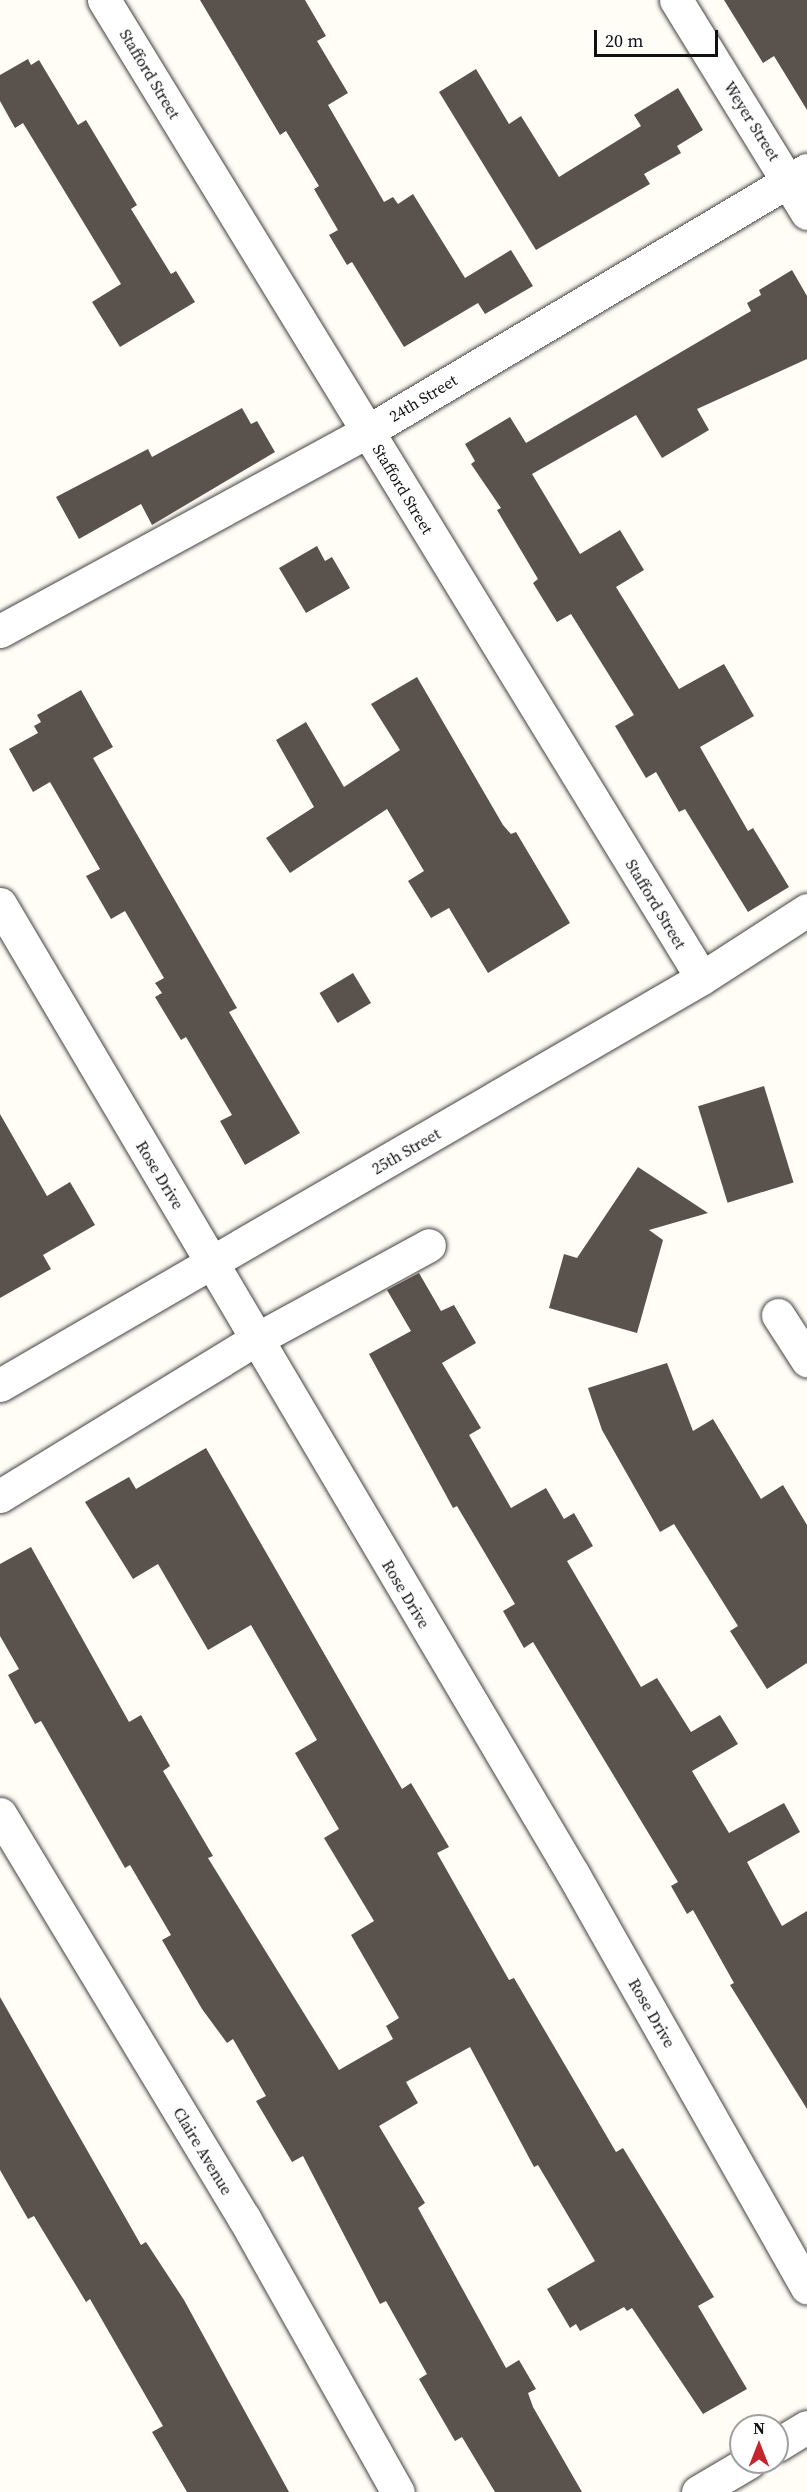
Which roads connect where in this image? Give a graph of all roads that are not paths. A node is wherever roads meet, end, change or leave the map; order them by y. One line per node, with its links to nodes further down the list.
1 (104, 0): 5 (street, Stafford Street)
2 (676, 0): 3 (street, Weyer Street)
3 (798, 176): 4 (street, Weyer Street); 5 (street, 24th Street)
4 (807, 213)
5 (368, 431): 6 (street, 24th Street); 9 (street, Stafford Street)
6 (0, 631)
7 (0, 904): 11 (street, Rose Drive)
8 (807, 910): 9 (street, 25th Street)
9 (702, 978): 11 (street, 25th Street)
10 (429, 1245): 13 (street)
11 (212, 1263): 13 (street, Rose Drive); 15 (street, 25th Street)
12 (778, 1315): 14 (street)
13 (255, 1340): 16 (street); 18 (street, Rose Drive)
14 (807, 1360)
15 (0, 1384)
16 (0, 1496)
17 (0, 1814): 22 (street, Claire Avenue)
18 (807, 2287)
19 (807, 2427): 20 (street)
20 (789, 2438)
21 (729, 2474): 23 (street)
22 (398, 2492)
23 (698, 2492)

